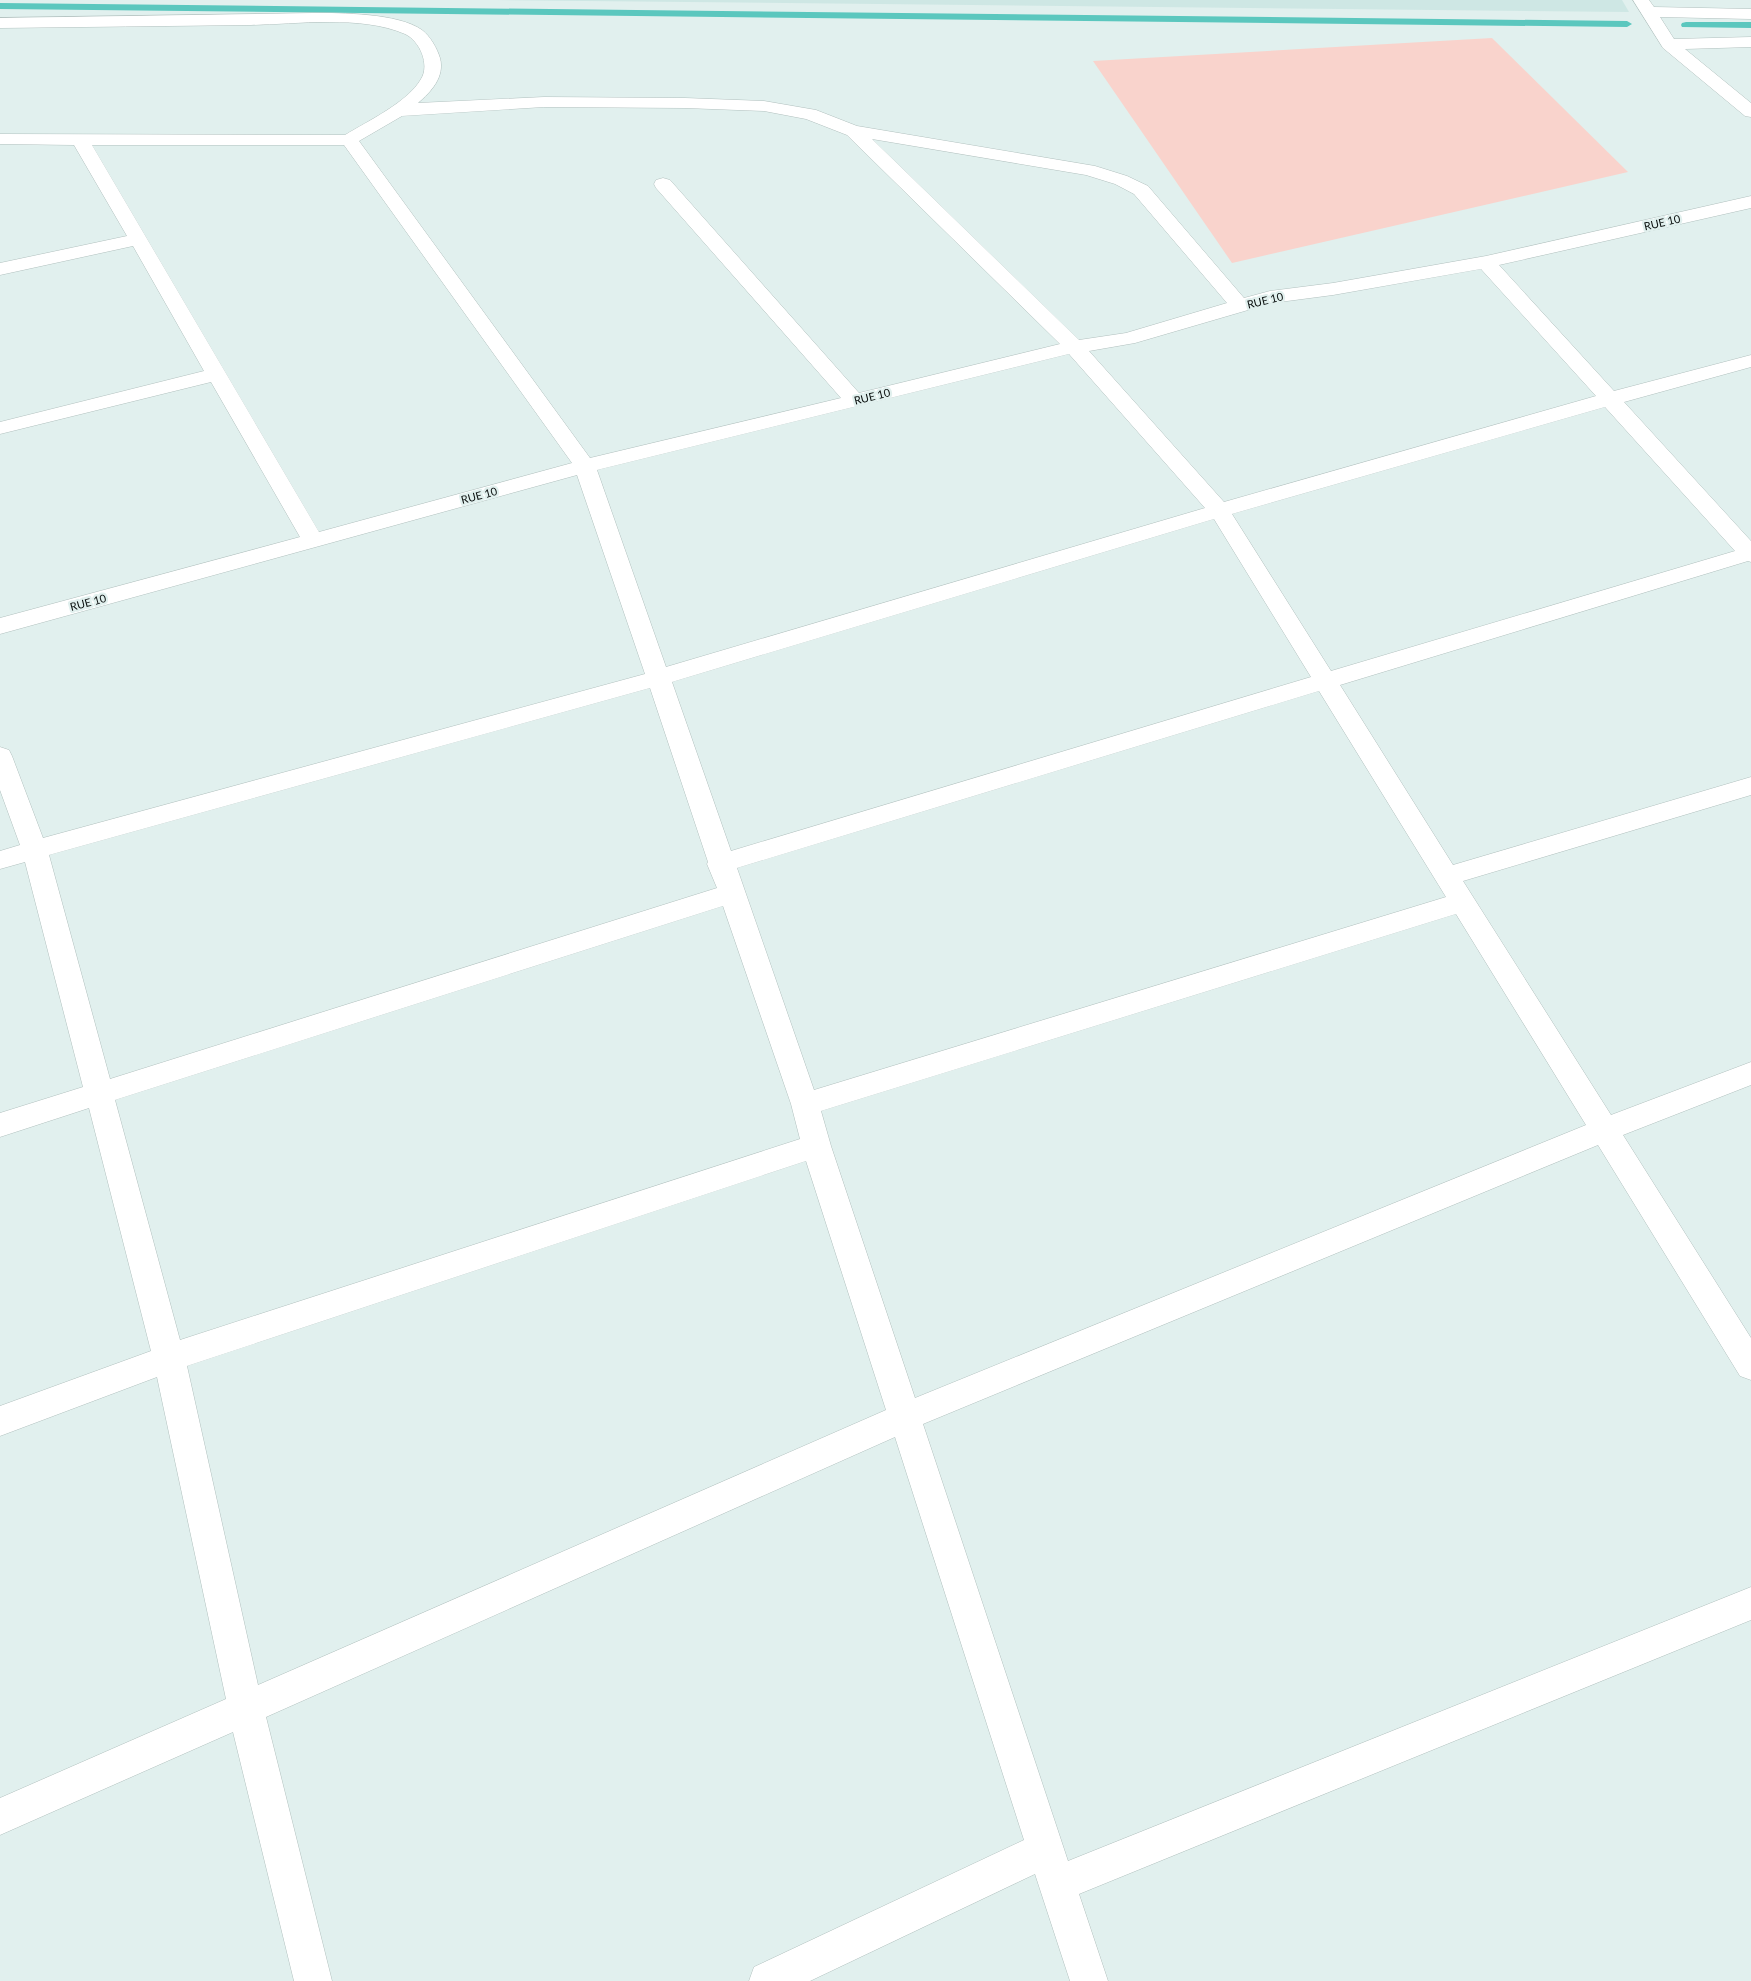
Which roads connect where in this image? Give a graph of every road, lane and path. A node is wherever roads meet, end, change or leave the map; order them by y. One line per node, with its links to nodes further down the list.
1 (1645, 6): 2 (street); 5 (street)
2 (1751, 14)
3 (0, 23): 6 (street)
4 (1751, 42): 5 (street)
5 (1669, 44): 7 (street)
6 (394, 111): 8 (street); 11 (street)
7 (1751, 112)
8 (853, 131): 17 (street); 18 (street)
9 (0, 139): 10 (street)
10 (80, 139): 11 (street); 14 (street)
11 (349, 140): 24 (street)
12 (662, 184): 22 (street)
13 (1751, 202): 15 (street, RUE 10)
14 (138, 240): 16 (street); 20 (street)
15 (1486, 262): 17 (street, RUE 10); 21 (street)
16 (0, 270)
17 (1240, 306): 18 (street, RUE 10)
18 (1074, 347): 22 (street, RUE 10); 25 (street)
19 (1751, 361): 21 (street)
20 (216, 374): 23 (street); 26 (street)
21 (1610, 398): 25 (street); 27 (street)
22 (854, 400): 24 (street, RUE 10)
23 (0, 428)
24 (585, 466): 26 (street, RUE 10); 29 (street)
25 (1219, 510): 29 (street); 30 (street)
26 (313, 540): 28 (street, RUE 10)
27 (1751, 554): 30 (street)
28 (0, 626)
29 (657, 679): 33 (street); 35 (street)
30 (1326, 682): 35 (street); 36 (street)
31 (0, 756): 33 (street)
32 (1751, 786): 36 (street)
33 (35, 850): 34 (street); 40 (street)
34 (0, 860)
35 (720, 864): 37 (street)
36 (1447, 876): 38 (street)
37 (732, 893): 40 (street); 41 (street)
38 (1462, 902): 41 (street); 43 (street)
39 (1751, 1073): 43 (street)
40 (99, 1094): 42 (street); 45 (street)
41 (805, 1104): 44 (street)
42 (0, 1124)
43 (1605, 1130): 46 (street); 47 (street)
44 (816, 1146): 45 (street); 47 (street)
45 (169, 1358): 48 (street); 50 (street)
46 (1751, 1366)
47 (905, 1417): 50 (street); 52 (street)
48 (0, 1421)
49 (1751, 1603): 53 (street)
50 (246, 1710): 51 (street); 54 (street)
51 (0, 1817)
52 (1046, 1849): 53 (street); 55 (street)
53 (1058, 1884): 56 (street)
54 (313, 1981)
55 (768, 1981)
56 (1089, 1981)

